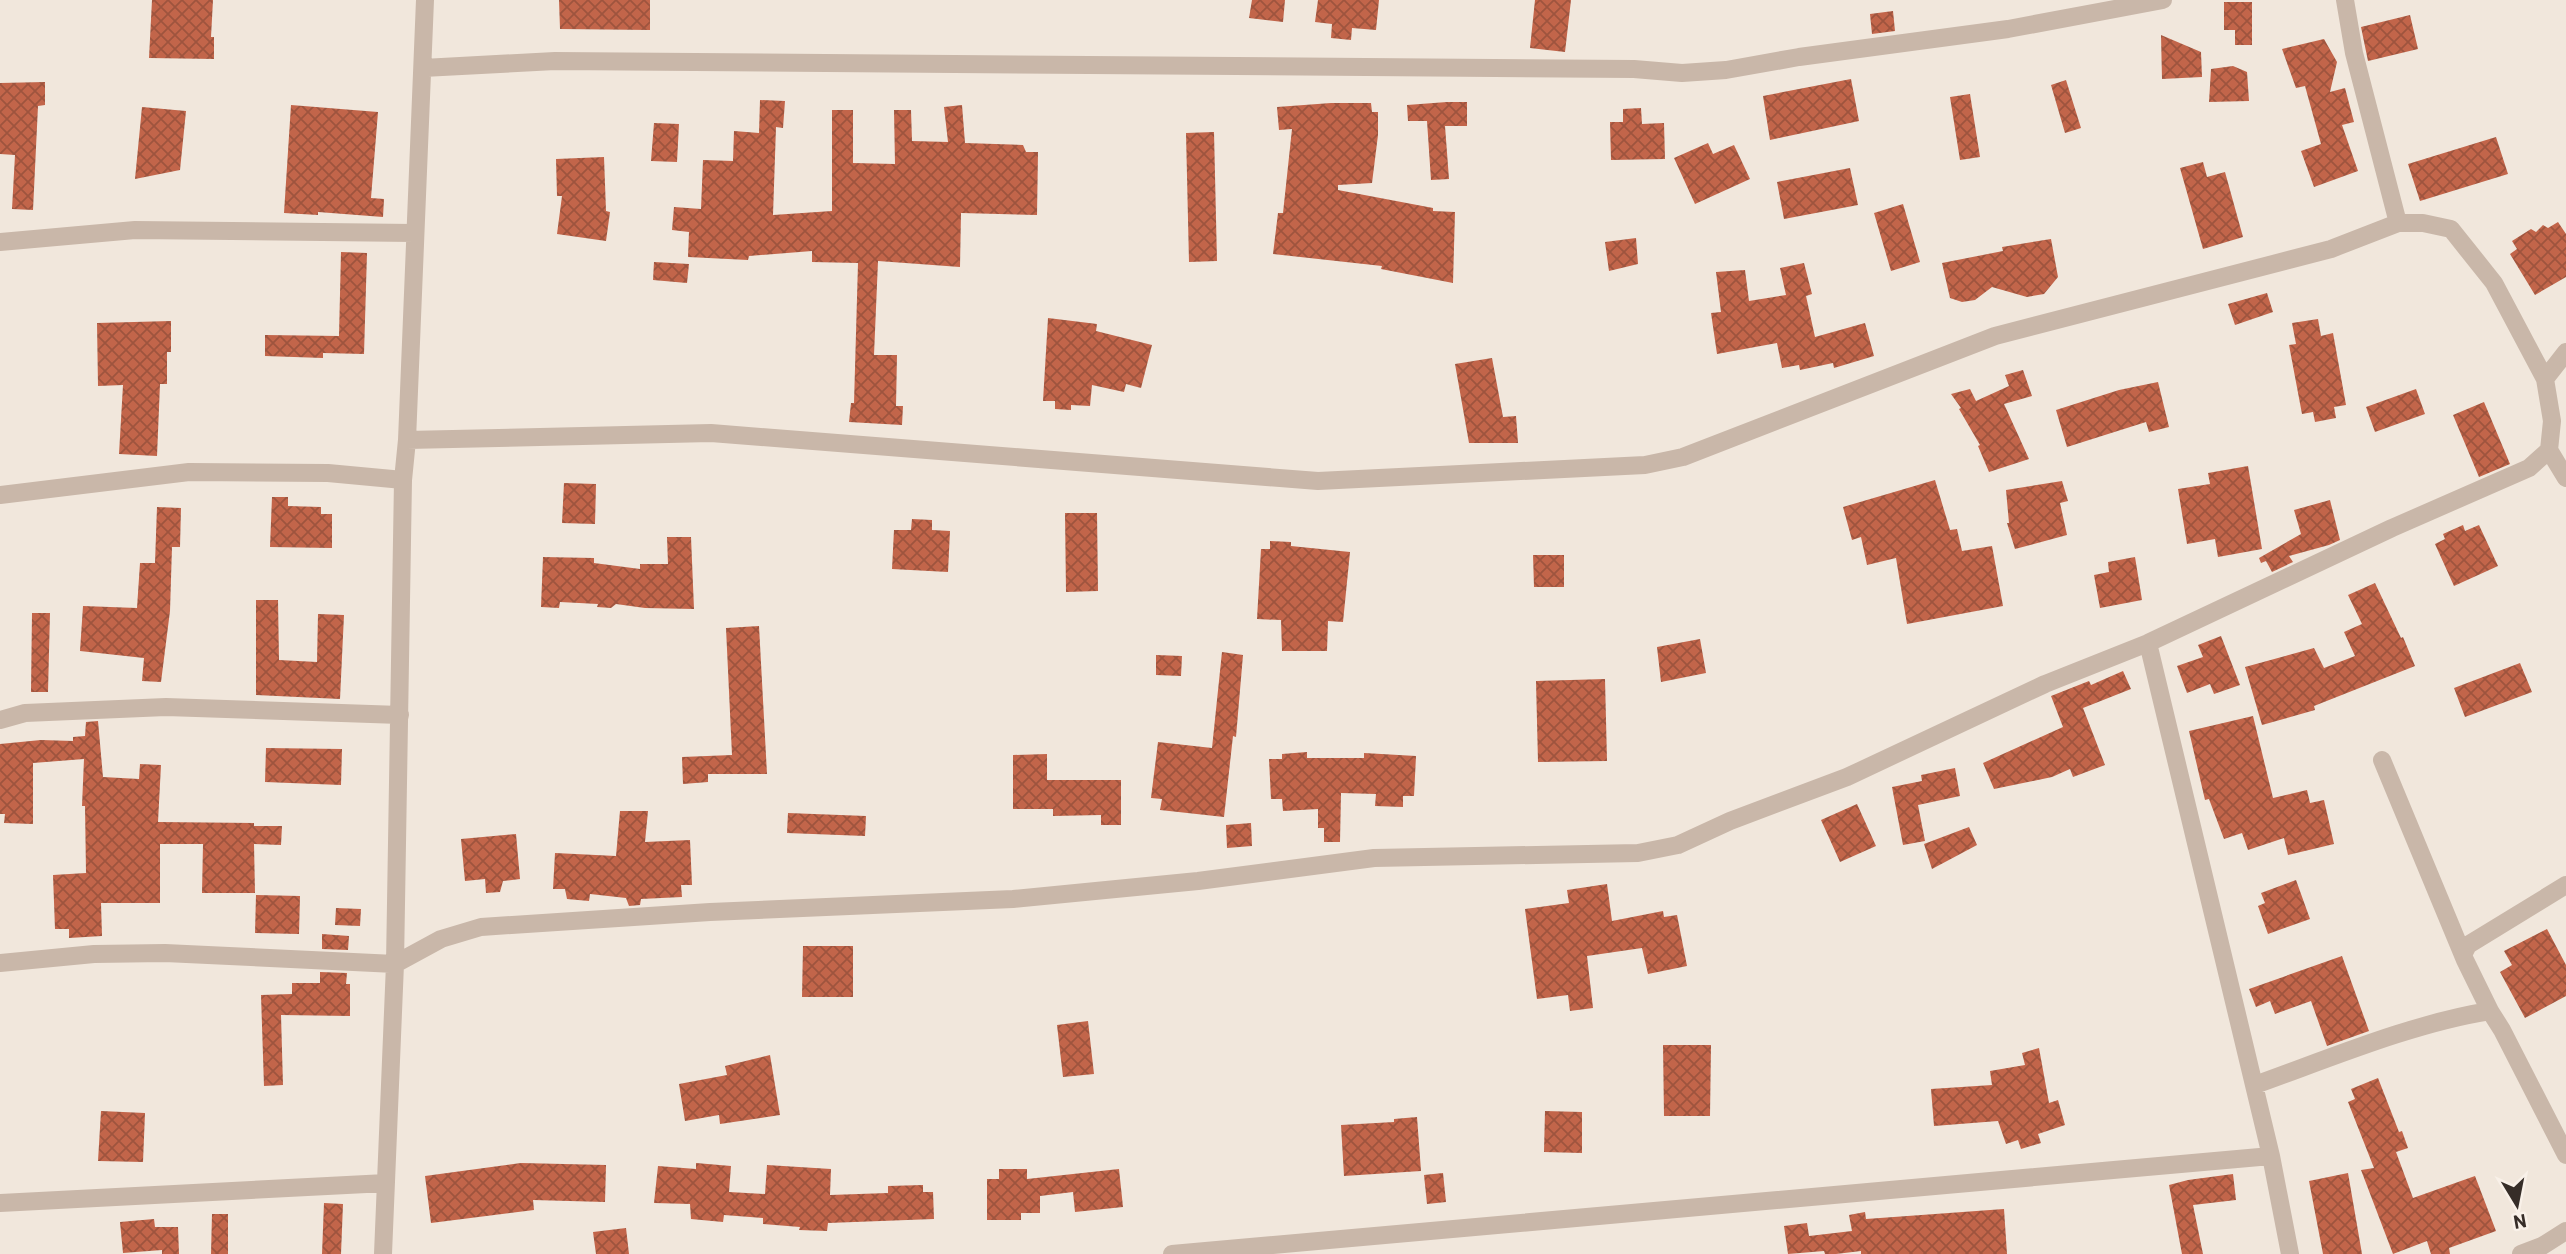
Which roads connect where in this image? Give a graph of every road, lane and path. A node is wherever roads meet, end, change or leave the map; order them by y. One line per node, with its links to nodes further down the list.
1 (425, 0): 4 (street)
2 (2163, 0): 4 (street)
3 (2345, 0): 5 (street)
4 (423, 68): 6 (street)
5 (2398, 223): 9 (street); 10 (street)
6 (414, 233): 7 (street); 10 (street)
7 (0, 243)
8 (2566, 352): 9 (street)
9 (2545, 379): 11 (street)
10 (407, 440): 13 (street)
11 (2549, 450): 12 (street); 15 (street)
12 (2566, 478)
13 (403, 480): 14 (street); 16 (street)
14 (0, 495)
15 (2148, 643): 22 (street); 24 (street)
16 (400, 715): 17 (street); 22 (street)
17 (0, 720)
18 (2382, 760): 20 (street)
19 (2566, 885): 20 (street)
20 (2464, 953): 23 (street)
21 (0, 963): 22 (street)
22 (395, 964): 27 (street)
23 (2490, 1011): 24 (street); 25 (street)
24 (2255, 1085): 26 (street)
25 (2566, 1155)
26 (2271, 1156): 31 (street); 32 (street)
27 (386, 1183): 28 (street); 30 (street)
28 (0, 1203)
29 (2566, 1231): 33 (street)
30 (383, 1254)
31 (1172, 1254)
32 (2290, 1254)
33 (2521, 1254)

